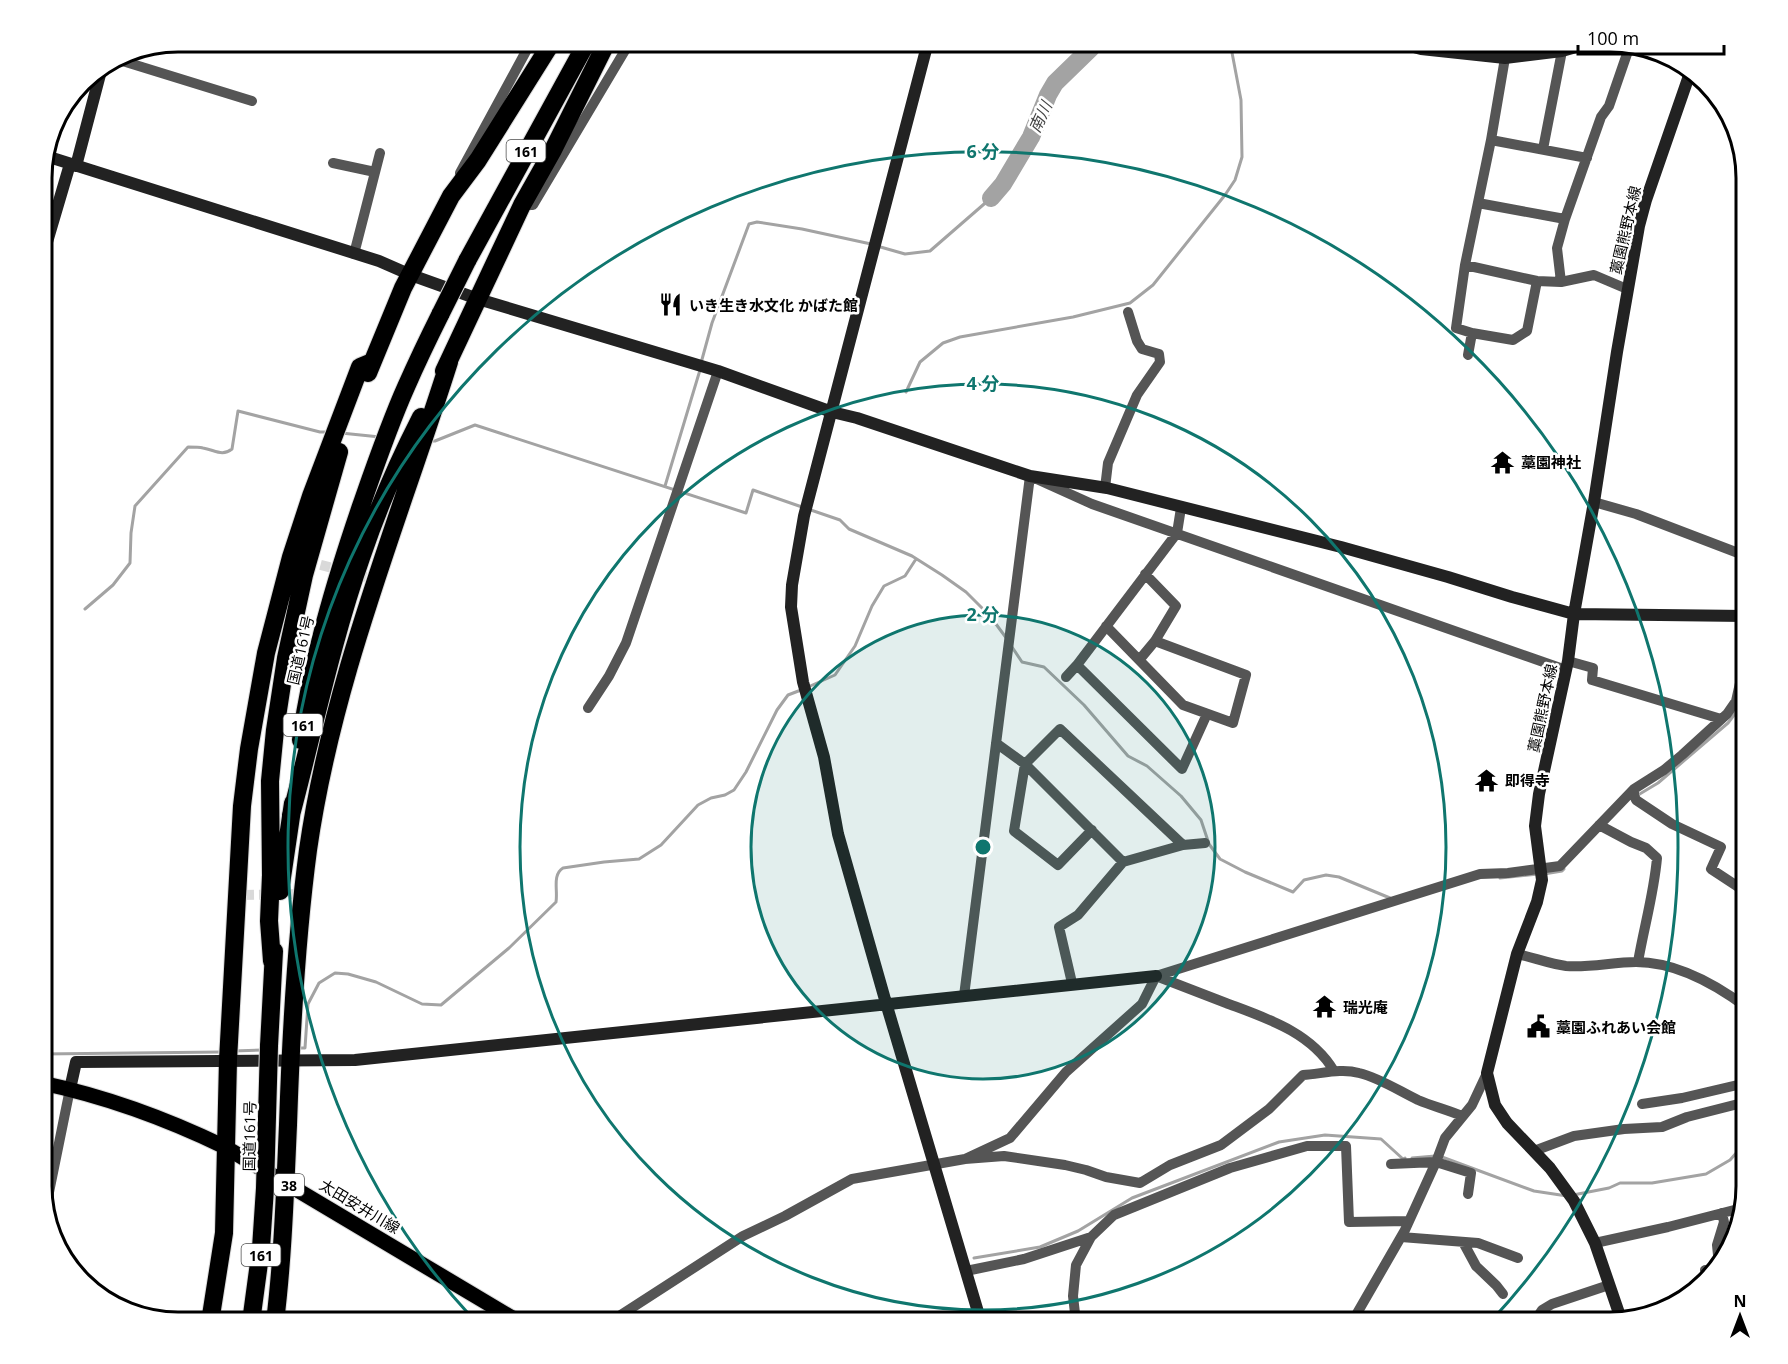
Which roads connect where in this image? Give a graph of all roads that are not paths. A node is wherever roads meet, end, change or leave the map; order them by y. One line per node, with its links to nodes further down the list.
1 (925, 52): 40 (street)
2 (1451, 52): 11 (street)
3 (1554, 52): 11 (street)
4 (1562, 52): 17 (street)
5 (525, 53): 24 (street)
6 (545, 53): 24 (highway)
7 (581, 53): 65 (highway, 国道161号 / 161, bridge)
8 (602, 53): 26 (highway)
9 (624, 53): 26 (street)
10 (1627, 54): 19 (street)
11 (1505, 58): 16 (street)
12 (130, 62): 15 (street)
13 (1687, 80): 34 (street, 藁園熊野本線)
14 (98, 82): 22 (street)
15 (252, 101)
16 (1491, 140): 17 (street); 25 (street)
17 (1543, 149): 19 (street)
18 (380, 153): 23 (street)
19 (1587, 158): 27 (street)
20 (54, 159): 22 (street)
21 (333, 163): 23 (street)
22 (73, 165): 28 (street); 29 (street)
23 (375, 172): 29 (street)
24 (451, 196): 31 (highway)
25 (1478, 203): 27 (street); 30 (street)
26 (522, 205): 35 (highway)
27 (1565, 219): 33 (street)
28 (53, 226)
29 (354, 254): 31 (street)
30 (1465, 265): 32 (street); 37 (street)
31 (411, 275): 35 (street); 41 (highway)
32 (1537, 281): 33 (street); 37 (street)
33 (1561, 282): 34 (street)
34 (1627, 289): 45 (street, 藁園熊野本線)
35 (478, 299): 39 (street); 42 (highway)
36 (1128, 312): 44 (street)
37 (1472, 333): 38 (street)
38 (1468, 355)
39 (706, 367): 40 (street); 59 (street)
40 (832, 412): 43 (street); 80 (street)
41 (340, 435): 74 (highway); 82 (highway)
42 (416, 440): 65 (highway); 81 (highway)
43 (1030, 476): 44 (street); 47 (street); 62 (street)
44 (1104, 488): 46 (street)
45 (1594, 502): 48 (street); 50 (street, 藁園熊野本線)
46 (1181, 508): 47 (street); 50 (street)
47 (1177, 533): 49 (street); 56 (street)
48 (1736, 552)
49 (1145, 574): 52 (street); 53 (street)
50 (1574, 614): 51 (street); 56 (street, 藁園熊野本線)
51 (1736, 616)
52 (1106, 626): 54 (street); 55 (street)
53 (1155, 641): 54 (street); 60 (street)
54 (1140, 659): 60 (street)
55 (1077, 664): 57 (street); 60 (street)
56 (1567, 665): 61 (street); 71 (street, 藁園熊野本線)
57 (1066, 677)
58 (1736, 702): 61 (street)
59 (588, 708)
60 (1208, 714)
61 (1721, 719): 64 (street)
62 (996, 743): 63 (street); 78 (street)
63 (1025, 764): 67 (street); 67 (street); 69 (street)
64 (1635, 795): 66 (street); 72 (street)
65 (291, 815): 74 (highway, 国道161号 / 161)
66 (1603, 827): 71 (street); 75 (street)
67 (1092, 830): 70 (street)
68 (1206, 843): 69 (street)
69 (1183, 845): 70 (street)
70 (1123, 862): 77 (street)
71 (1542, 872): 73 (street, 藁園熊野本線); 76 (street)
72 (1736, 885)
73 (1516, 954): 75 (street); 84 (street, 藁園熊野本線)
74 (272, 961): 118 (highway, 国道161号 / 161, bridge)
75 (1638, 962): 79 (street)
76 (1156, 976): 77 (street); 83 (street); 95 (street)
77 (1072, 983): 78 (street)
78 (964, 996): 80 (street)
79 (1736, 1000)
80 (886, 1003): 81 (street); 98 (street)
81 (290, 1059): 82 (street); 100 (highway)
82 (228, 1060): 87 (street); 93 (highway)
83 (1334, 1071): 91 (street); 101 (street)
84 (1487, 1073): 91 (street); 94 (street, 藁園熊野本線)
85 (53, 1085): 87 (main road, 太田安井川線 / 38)
86 (1736, 1085): 88 (street)
87 (70, 1089): 93 (main road, 太田安井川線 / 38); 99 (street)
88 (1683, 1098): 89 (street); 92 (street)
89 (1642, 1104)
90 (1736, 1105): 92 (street)
91 (1462, 1116): 96 (street)
92 (1687, 1117): 94 (street)
93 (225, 1147): 100 (main road, 太田安井川線 / 38); 117 (highway)
94 (1534, 1151): 110 (street, 藁園熊野本線)
95 (965, 1159): 98 (street); 101 (street)
96 (1436, 1162): 97 (street); 102 (street); 106 (street)
97 (1391, 1164)
98 (934, 1166): 113 (street); 121 (street)
99 (53, 1173)
100 (285, 1183): 119 (highway); 120 (main road, 太田安井川線 / 38)
101 (1141, 1184): 103 (street)
102 (1468, 1194)
103 (1151, 1199): 106 (street); 107 (street)
104 (1733, 1210): 105 (street)
105 (1722, 1213): 110 (street); 111 (street)
106 (1409, 1221): 108 (street)
107 (1091, 1237): 113 (street); 123 (street)
108 (1401, 1237): 109 (street); 124 (street)
109 (1463, 1242): 112 (street); 115 (street)
110 (1594, 1243): 114 (street, 藁園熊野本線)
111 (1718, 1251)
112 (1518, 1258)
113 (966, 1271): 122 (street)
114 (1609, 1285): 116 (street, 藁園熊野本線); 125 (street)
115 (1503, 1294)
116 (1618, 1311)
117 (212, 1312)
118 (252, 1312)
119 (276, 1312)
120 (502, 1312)
121 (625, 1312)
122 (978, 1312)
123 (1075, 1312)
124 (1356, 1312)
125 (1541, 1312)

